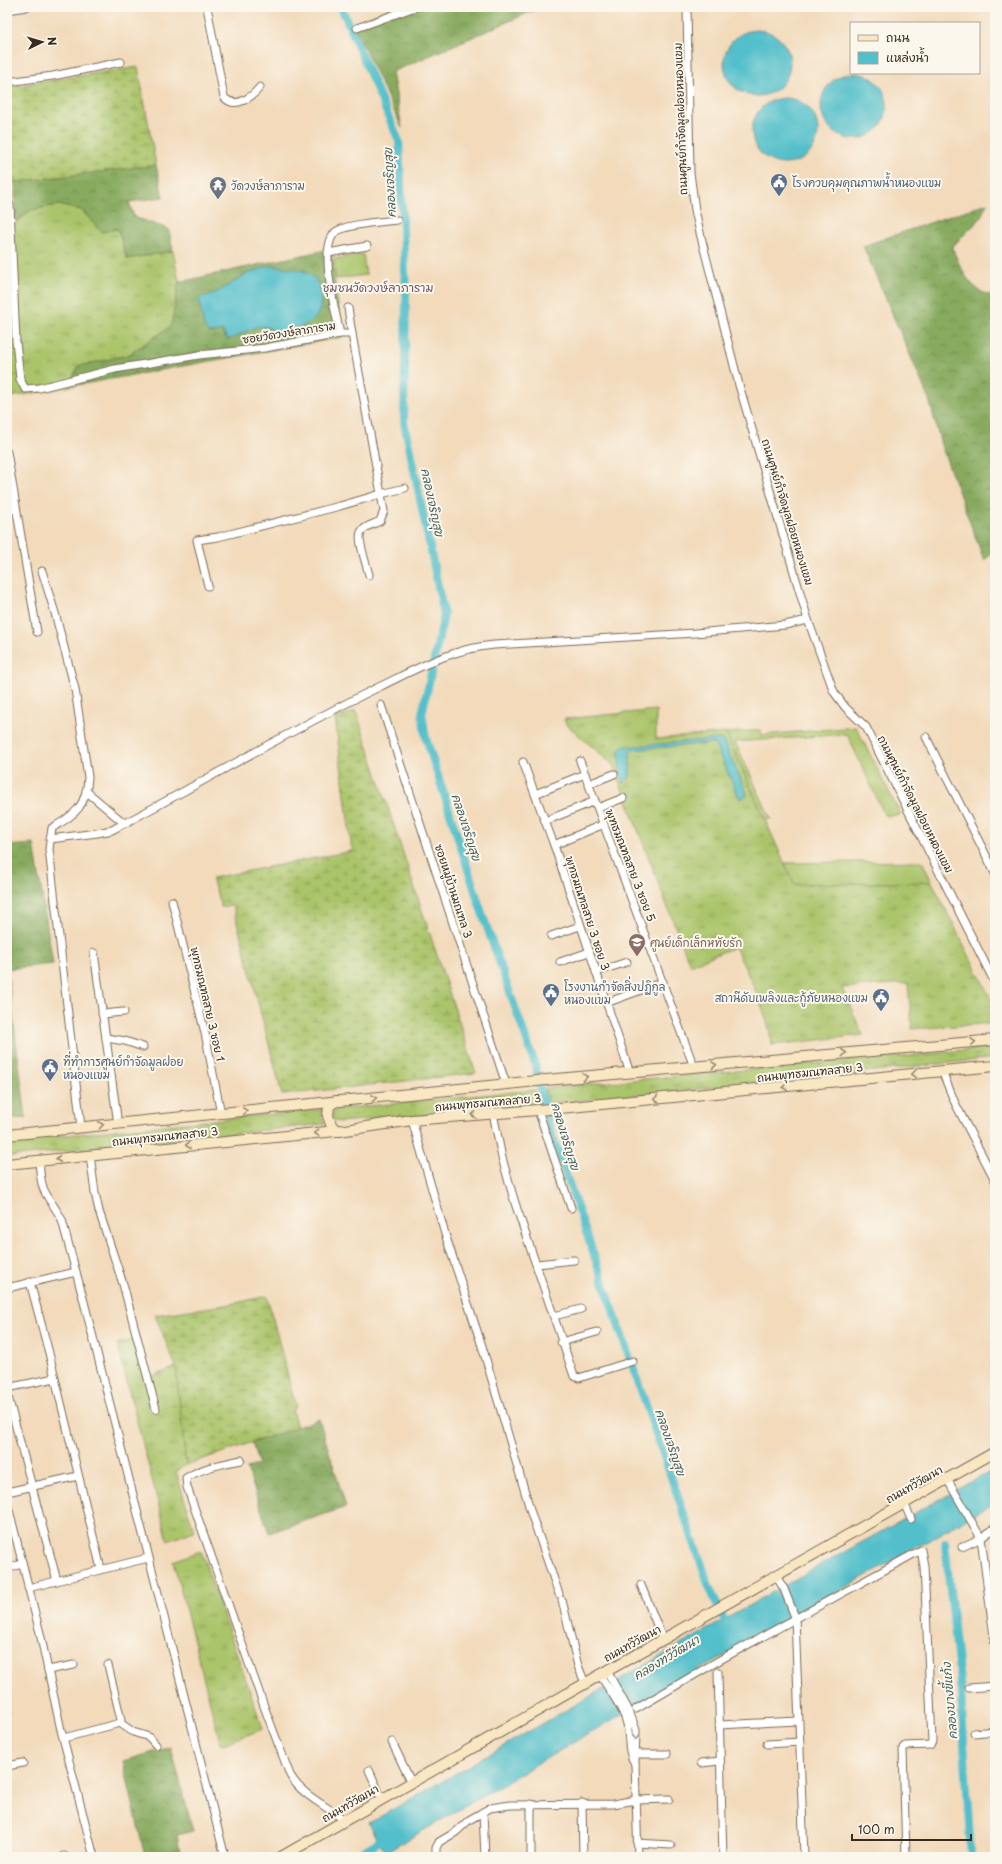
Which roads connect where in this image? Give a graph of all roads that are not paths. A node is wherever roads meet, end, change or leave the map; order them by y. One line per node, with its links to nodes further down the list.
1 (26, 7): 5 (street)
2 (207, 7): 9 (street)
3 (415, 7): 6 (street)
4 (687, 7): 25 (street, ถนนศูนย์กำจัดมูลฝอยหนองแขม)
5 (7, 10)
6 (357, 28)
7 (121, 62): 8 (street)
8 (7, 82)
9 (260, 87)
10 (7, 199): 15 (street, ซอยวัดวงษ์ลาภาราม)
11 (397, 220): 13 (street)
12 (367, 246): 13 (street)
13 (328, 253): 15 (street)
14 (348, 308): 16 (street)
15 (340, 334): 16 (street, ซอยวัดวงษ์ลาภาราม)
16 (352, 334): 19 (street, ซอยวัดวงษ์ลาภาราม)
17 (7, 452): 20 (street)
18 (405, 488): 19 (street)
19 (381, 494): 23 (street, ซอยวัดวงษ์ลาภาราม); 24 (street)
20 (16, 509): 21 (street); 26 (street)
21 (7, 510)
22 (42, 570): 34 (street)
23 (369, 575)
24 (208, 586)
25 (808, 620): 39 (street); 53 (street, ถนนศูนย์กำจัดมูลฝอยหนองแขม)
26 (37, 632)
27 (381, 705): 64 (street, ซอยหมู่บ้านมณฑล 3)
28 (926, 737): 43 (street)
29 (580, 760): 31 (street, พุทธมณฑลสาย 3 ซอย 5)
30 (523, 762): 35 (street, พุทธมณฑลสาย 3 ซอย 3)
31 (585, 774): 33 (street, พุทธมณฑลสาย 3 ซอย 5); 35 (street)
32 (614, 774): 33 (street)
33 (589, 784): 37 (street, พุทธมณฑลสาย 3 ซอย 5)
34 (86, 790): 39 (street); 41 (street)
35 (535, 794): 38 (street, พุทธมณฑลสาย 3 ซอย 3)
36 (623, 798): 37 (street)
37 (596, 804): 38 (street); 40 (street, พุทธมณฑลสาย 3 ซอย 5)
38 (545, 821): 42 (street, พุทธมณฑลสาย 3 ซอย 3)
39 (124, 824): 41 (street)
40 (604, 824): 42 (street); 52 (street, พุทธมณฑลสาย 3 ซอย 5)
41 (50, 838): 71 (street)
42 (554, 845): 45 (street, พุทธมณฑลสาย 3 ซอย 3)
43 (995, 873)
44 (172, 900): 68 (street, พุทธมณฑลสาย 3 ซอย 1)
45 (580, 926): 46 (street); 47 (street, พุทธมณฑลสาย 3 ซอย 3)
46 (551, 936)
47 (589, 952): 49 (street); 51 (street, พุทธมณฑลสาย 3 ซอย 3)
48 (94, 953): 56 (street)
49 (560, 962)
50 (627, 962): 51 (street)
51 (596, 972): 54 (street, พุทธมณฑลสาย 3 ซอย 3)
52 (663, 982): 54 (street); 61 (street, พุทธมณฑลสาย 3 ซอย 5)
53 (995, 983)
54 (606, 1003): 63 (street, พุทธมณฑลสาย 3 ซอย 3)
55 (124, 1012): 56 (street)
56 (102, 1014): 57 (street)
57 (106, 1038): 59 (street); 70 (street)
58 (995, 1040): 61 (main road, ถนนพุทธมณฑลสาย 3, one-way to 58)
59 (143, 1047)
60 (995, 1066): 62 (main road, ถนนพุทธมณฑลสาย 3)
61 (694, 1067): 63 (main road, ถนนพุทธมณฑลสาย 3)
62 (942, 1071): 66 (main road, ถนนพุทธมณฑลสาย 3, one-way to 66); 77 (street)
63 (630, 1072): 64 (main road, ถนนพุทธมณฑลสาย 3, one-way to 63)
64 (506, 1084): 65 (main road, ถนนพุทธมณฑลสาย 3, one-way to 64)
65 (336, 1102): 68 (main road, ถนนพุทธมณฑลสาย 3, one-way to 65); 72 (main road)
66 (542, 1110): 67 (main road, ถนนพุทธมณฑลสาย 3); 78 (street)
67 (493, 1113): 69 (main road, ถนนพุทธมณฑลสาย 3, one-way to 69); 80 (street)
68 (221, 1114): 70 (main road, ถนนพุทธมณฑลสาย 3)
69 (412, 1120): 72 (main road, ถนนพุทธมณฑลสาย 3); 122 (street)
70 (118, 1124): 71 (main road, ถนนพุทธมณฑลสาย 3, one-way to 70)
71 (81, 1128): 73 (main road, ถนนพุทธมณฑลสาย 3)
72 (340, 1131): 74 (main road, ถนนพุทธมณฑลสาย 3, one-way to 74)
73 (7, 1135)
74 (90, 1155): 75 (main road, ถนนพุทธมณฑลสาย 3, one-way to 75); 92 (street)
75 (39, 1161): 76 (main road, ถนนพุทธมณฑลสาย 3); 81 (street)
76 (7, 1164)
77 (995, 1180)
78 (571, 1208)
79 (574, 1260): 80 (street)
80 (537, 1264): 85 (street)
81 (76, 1272): 82 (street); 106 (street)
82 (30, 1282): 83 (street); 89 (street)
83 (7, 1288)
84 (581, 1309): 85 (street)
85 (554, 1316): 87 (street)
86 (597, 1332): 87 (street)
87 (561, 1342): 88 (street)
88 (629, 1362)
89 (55, 1378): 90 (street); 95 (street)
90 (7, 1388)
91 (7, 1394): 97 (street)
92 (156, 1410)
93 (995, 1452): 96 (main road, ถนนทวีวัฒนา)
94 (241, 1460): 152 (street)
95 (78, 1476): 97 (street); 109 (street)
96 (947, 1479): 100 (main road, ถนนทวีวัฒนา); 104 (street)
97 (31, 1486): 98 (street); 111 (street)
98 (7, 1492)
99 (7, 1502): 101 (street)
100 (904, 1503): 102 (street); 110 (main road, ถนนทวีวัฒนา)
101 (8, 1510): 107 (street)
102 (911, 1519)
103 (995, 1528): 104 (street)
104 (981, 1538): 105 (street); 116 (street)
105 (962, 1547)
106 (148, 1558): 109 (street); 156 (street)
107 (22, 1564): 108 (street); 113 (street)
108 (7, 1568)
109 (101, 1569): 111 (street)
110 (776, 1576): 114 (street); 115 (main road, ถนนทวีวัฒนา)
111 (57, 1581): 113 (street)
112 (641, 1585): 115 (street)
113 (28, 1588): 119 (street)
114 (795, 1618): 126 (street); 128 (street); 165 (street)
115 (663, 1640): 121 (main road, ถนนทวีวัฒนา)
116 (995, 1644)
117 (74, 1665): 119 (street)
118 (108, 1665): 129 (street)
119 (48, 1670): 133 (street)
120 (718, 1672): 130 (street)
121 (603, 1673): 122 (main road, ถนนทวีวัฒนา); 126 (street)
122 (585, 1683): 145 (main road, ถนนทวีวัฒนา)
123 (995, 1686): 124 (street)
124 (969, 1688)
125 (7, 1707): 127 (street)
126 (629, 1711): 138 (street)
127 (7, 1716)
128 (798, 1721): 130 (street); 135 (street)
129 (120, 1723): 133 (street); 137 (street)
130 (719, 1725): 140 (street)
131 (995, 1731): 132 (street)
132 (974, 1733)
133 (64, 1738): 155 (street)
134 (392, 1742): 145 (street)
135 (800, 1742): 136 (street); 164 (street)
136 (768, 1744)
137 (156, 1745)
138 (633, 1754): 139 (street); 148 (street)
139 (667, 1754)
140 (720, 1761): 142 (street); 163 (street)
141 (23, 1763): 143 (street)
142 (701, 1763)
143 (7, 1766)
144 (369, 1770): 146 (street)
145 (411, 1782): 146 (main road, ถนนทวีวัฒนา)
146 (382, 1799): 152 (main road, ถนนทวีวัฒนา)
147 (669, 1799): 148 (street)
148 (636, 1800): 149 (street); 153 (street)
149 (582, 1803): 150 (street); 161 (street)
150 (531, 1804): 151 (street); 160 (street)
151 (483, 1812): 158 (street); 159 (street)
152 (344, 1820): 157 (main road, ถนนทวีวัฒนา)
153 (637, 1843): 154 (street); 162 (street)
154 (671, 1845)
155 (94, 1857)
156 (225, 1857)
157 (281, 1857)
158 (436, 1857)
159 (485, 1857)
160 (531, 1857)
161 (583, 1857)
162 (638, 1857)
163 (723, 1857)
164 (804, 1857)
165 (906, 1857)

